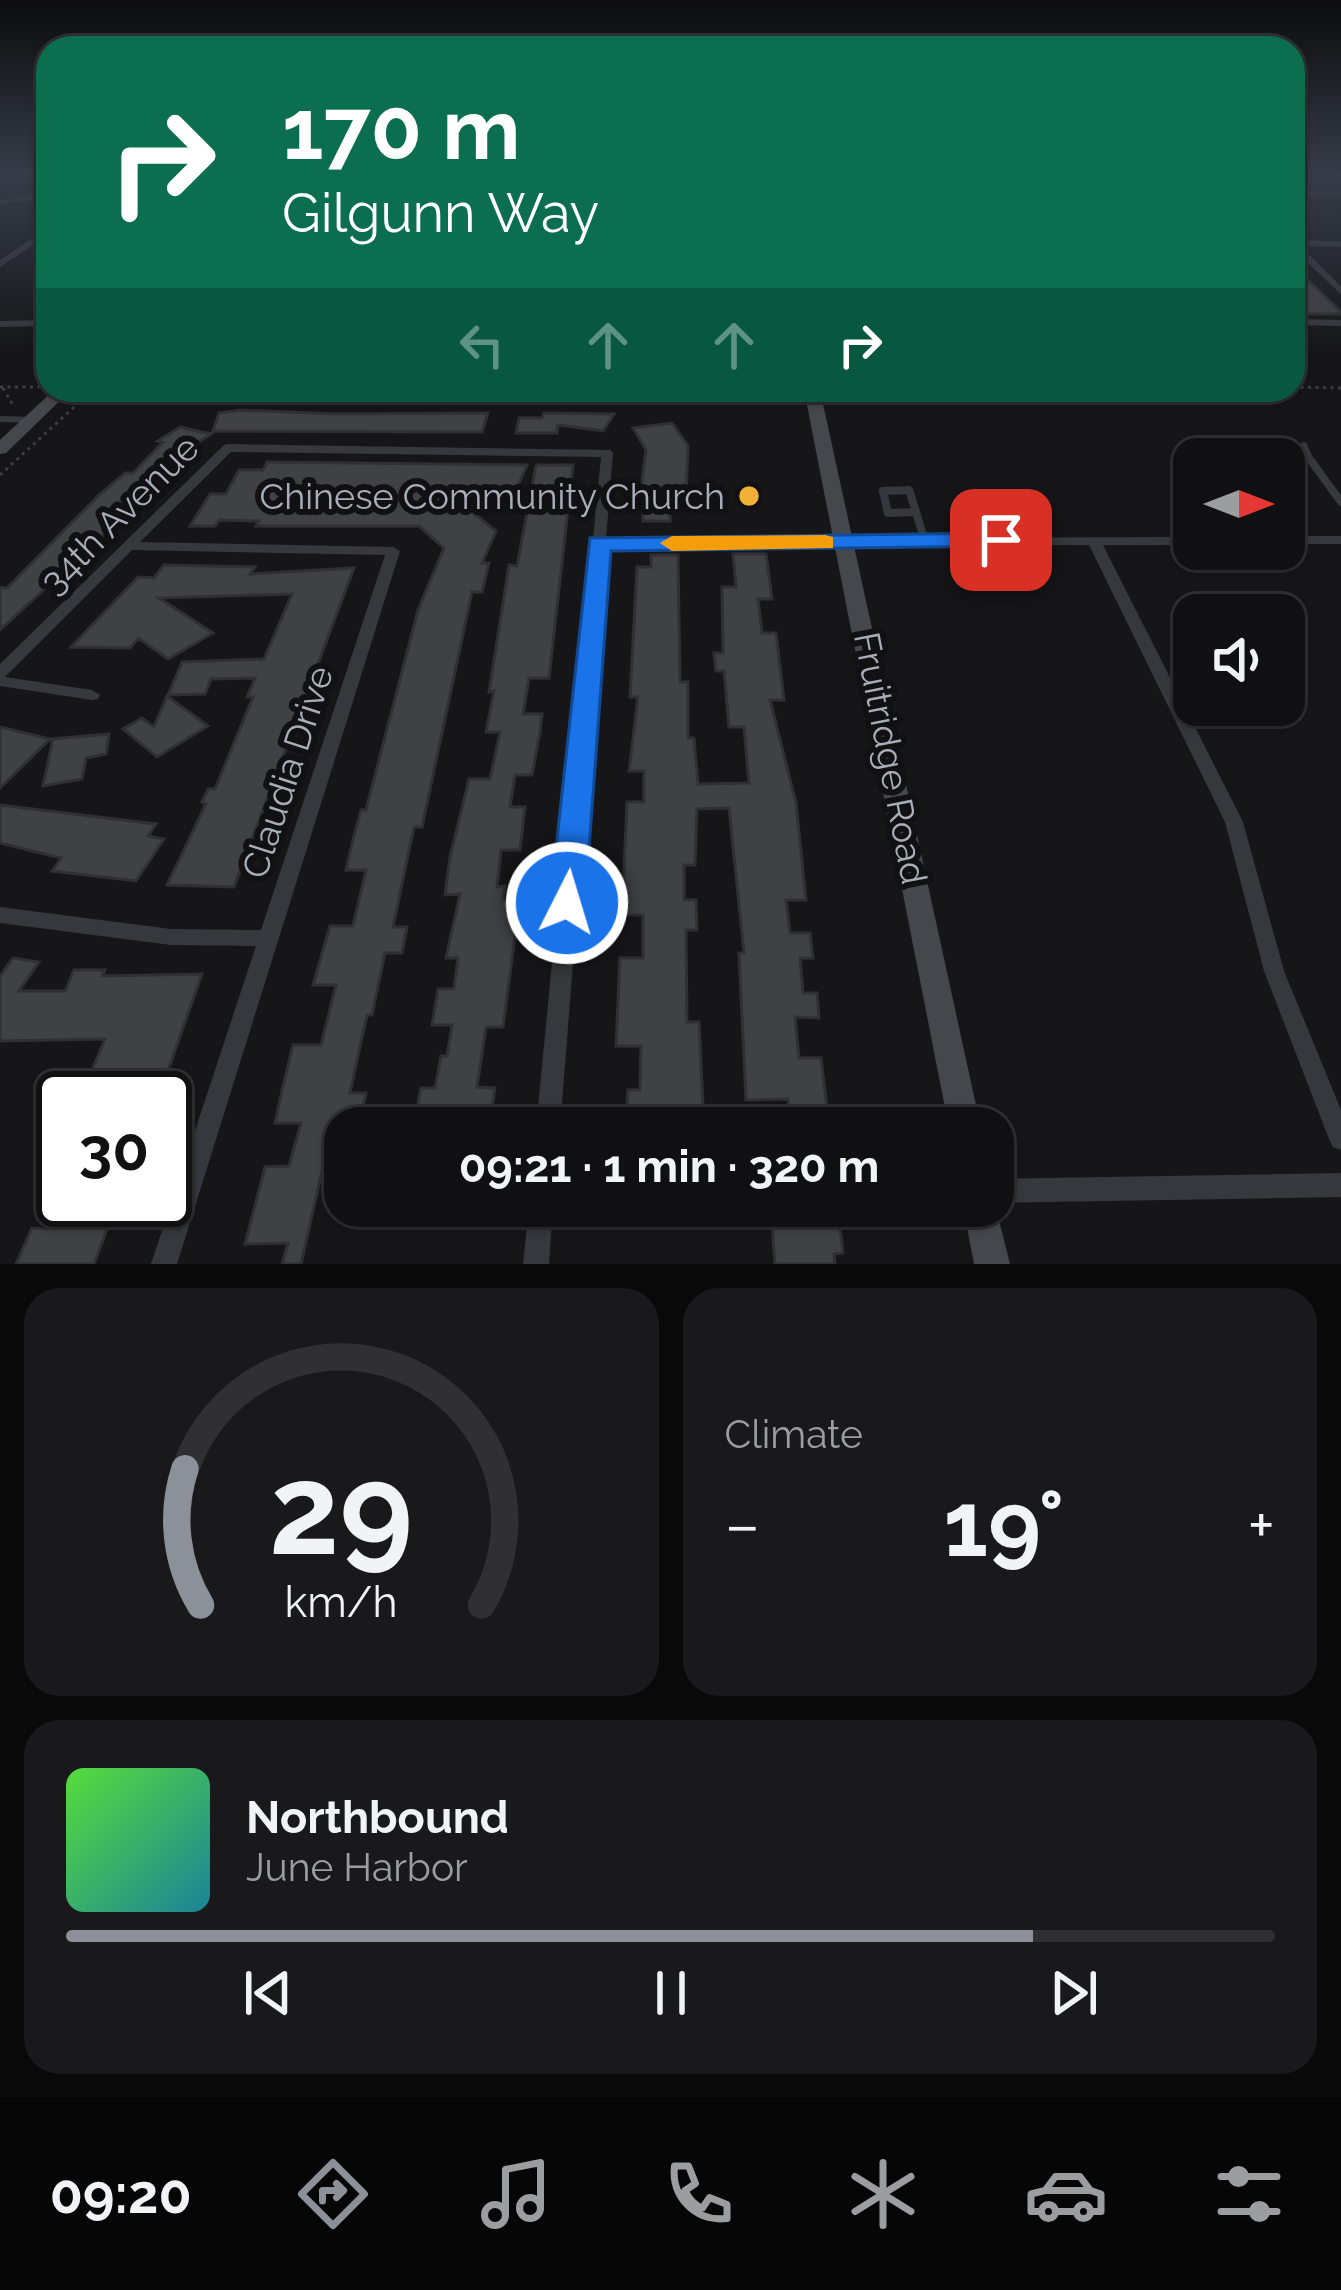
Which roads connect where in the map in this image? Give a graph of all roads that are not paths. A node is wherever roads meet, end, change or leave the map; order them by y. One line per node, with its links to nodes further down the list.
1 (36, 240): 5 (street)
2 (1305, 243): 3 (street)
3 (1341, 244)
4 (1305, 255): 6 (street)
5 (0, 264)
6 (1341, 291)
7 (1305, 322): 8 (street)
8 (1341, 322)
9 (36, 323): 10 (street)
10 (0, 324)
11 (48, 402): 14 (main road)
12 (815, 402): 21 (main road, Fruitridge Road)
13 (0, 419): 14 (street)
14 (26, 420): 16 (main road)
15 (1305, 447): 17 (lane)
16 (0, 449)
17 (1341, 502)
18 (916, 512): 18 (lane); 22 (lane)
19 (1094, 541): 20 (street); 22 (street); 33 (street)
20 (1173, 541)
21 (847, 542): 22 (street); 24 (street); 32 (main road, Fruitridge Road)
22 (925, 542)
23 (1305, 542): 25 (street)
24 (599, 543): 26 (street, 34th Avenue); 31 (street)
25 (1338, 544)
26 (129, 546): 27 (street, 34th Avenue); 30 (street, Claudia Drive)
27 (0, 677): 28 (street)
28 (92, 695)
29 (0, 915): 30 (street)
30 (268, 938): 38 (street, Claudia Drive)
31 (550, 1107)
32 (960, 1107)
33 (1341, 1139)
34 (1341, 1185): 35 (street)
35 (1014, 1191)
36 (539, 1227): 39 (street)
37 (984, 1227): 40 (main road)
38 (164, 1264)
39 (536, 1264)
40 (992, 1264)

